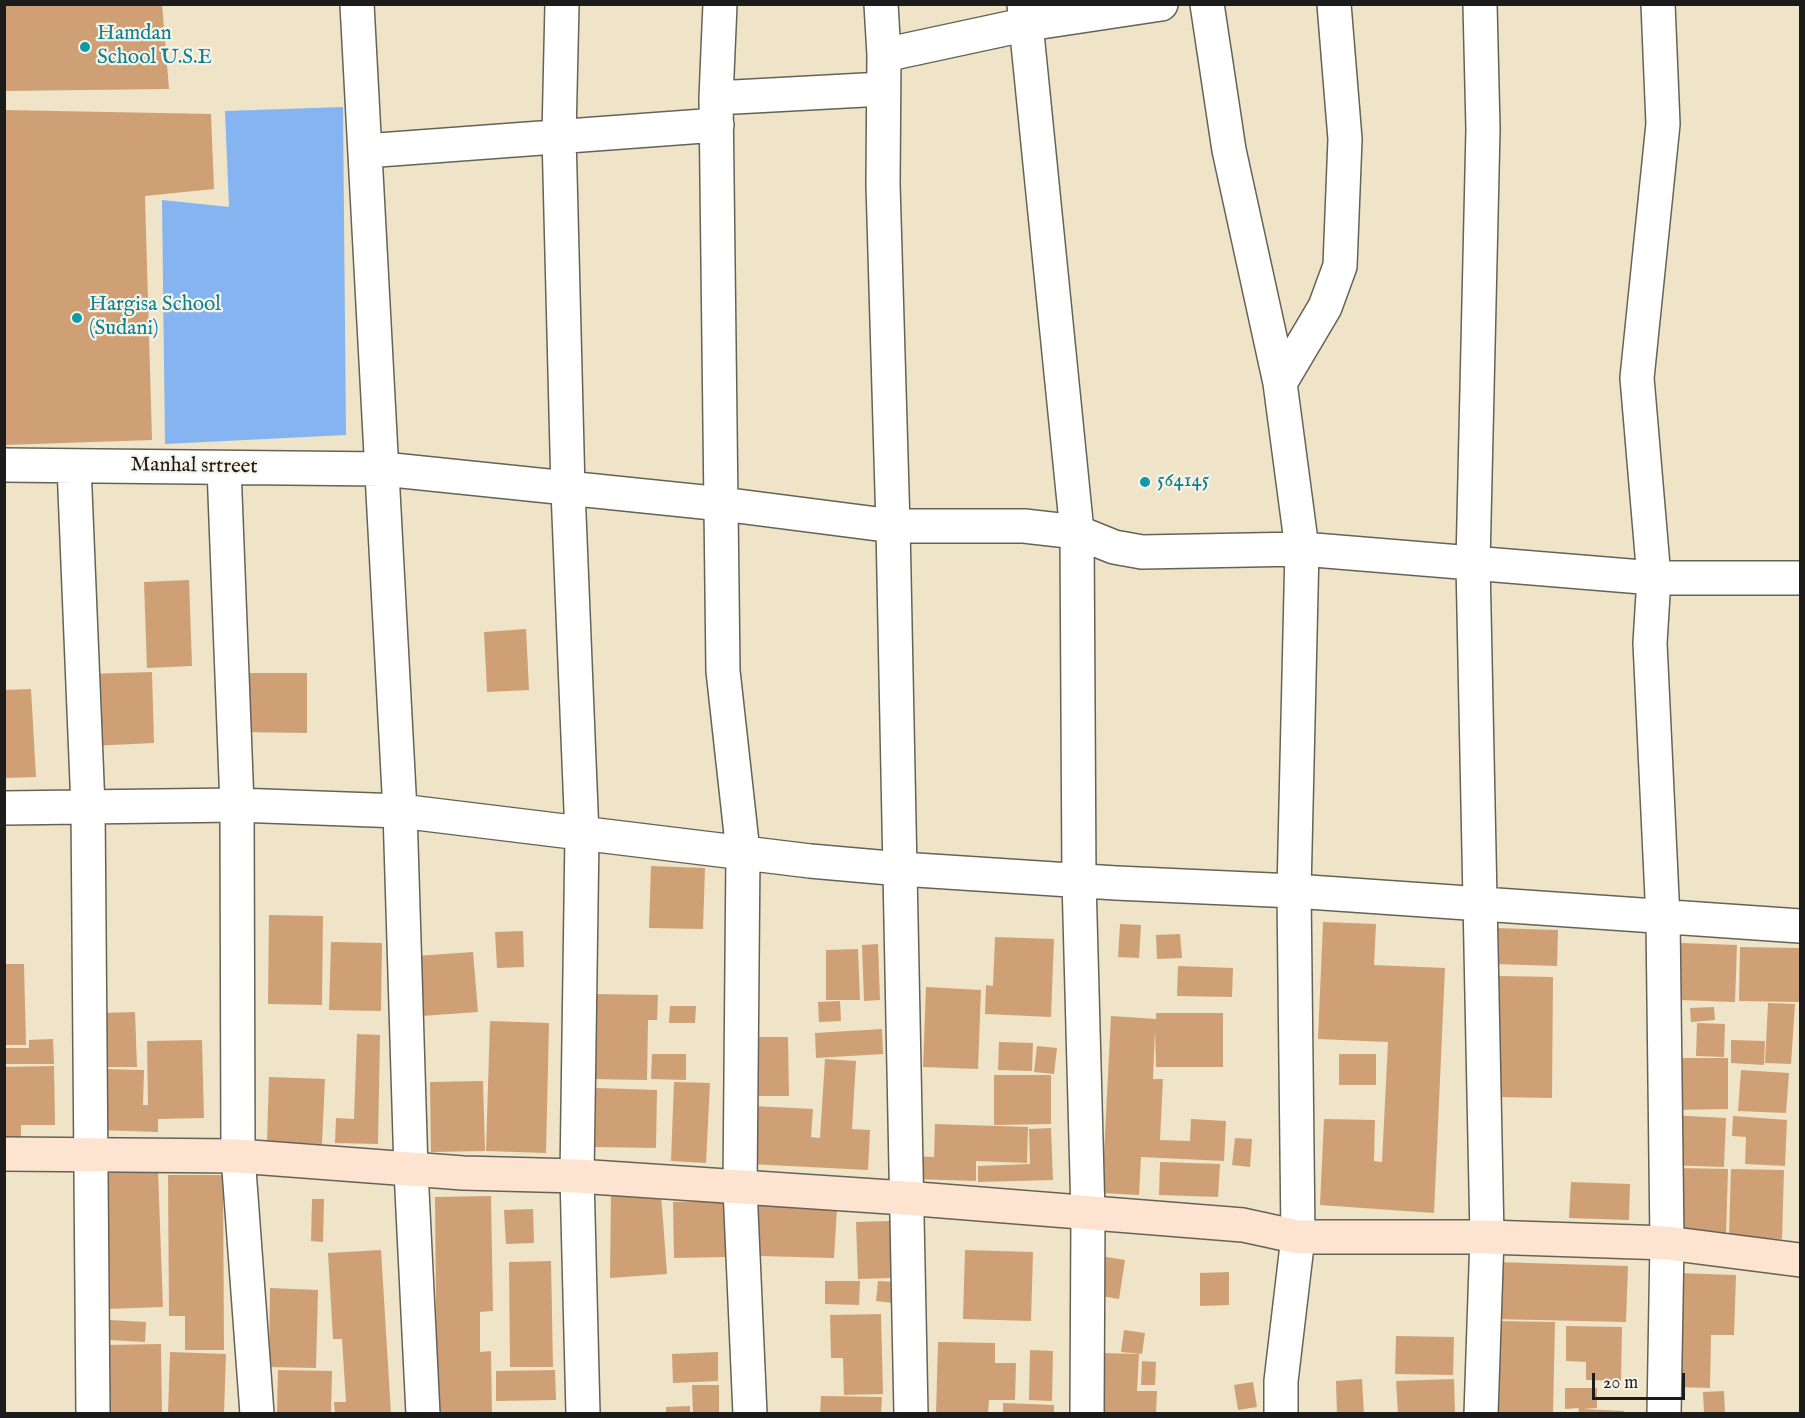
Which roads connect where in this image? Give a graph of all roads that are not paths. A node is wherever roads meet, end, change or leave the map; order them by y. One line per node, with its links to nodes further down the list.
1 (357, 4): 15 (street)
2 (562, 4): 14 (street)
3 (720, 4): 13 (street)
4 (881, 4): 11 (street)
5 (1161, 4): 10 (street)
6 (1207, 4): 16 (street)
7 (1334, 4): 16 (street)
8 (1480, 4): 26 (street)
9 (1658, 4): 27 (street)
10 (1026, 14): 11 (street); 24 (street)
11 (884, 55): 12 (street)
12 (883, 88): 13 (street); 23 (street)
13 (716, 112): 14 (street); 22 (street)
14 (559, 135): 15 (street); 21 (street)
15 (365, 151): 20 (street)
16 (1280, 383): 25 (street)
17 (4, 465): 18 (street, Manhal srtreet)
18 (74, 466): 19 (street, Manhal srtreet); 30 (street)
19 (224, 468): 20 (street, Manhal srtreet); 29 (street)
20 (383, 469): 21 (street, Manhal srtreet); 32 (street)
21 (568, 490): 22 (street, Manhal srtreet); 33 (street)
22 (722, 504): 23 (street, Manhal srtreet); 34 (street)
23 (893, 526): 24 (street, Manhal srtreet); 35 (street)
24 (1077, 532): 25 (street, Manhal srtreet); 36 (street)
25 (1302, 549): 26 (street, Manhal srtreet); 37 (street)
26 (1473, 563): 27 (street, Manhal srtreet); 38 (street)
27 (1654, 578): 28 (street, Manhal srtreet); 39 (street)
28 (1800, 578)
29 (237, 805): 30 (street); 32 (street); 43 (street)
30 (88, 807): 31 (street); 42 (street)
31 (4, 808)
32 (400, 811): 33 (street); 44 (street)
33 (582, 835): 34 (street); 45 (street)
34 (743, 852): 35 (street); 46 (street)
35 (901, 869): 36 (street); 47 (street)
36 (1079, 880): 37 (street); 48 (street)
37 (1294, 891): 38 (street); 49 (street)
38 (1480, 904): 39 (street); 50 (street)
39 (1663, 919): 40 (street); 51 (street)
40 (1800, 926)
41 (4, 1154): 42 (street)
42 (92, 1154): 43 (street); 53 (street)
43 (238, 1156): 44 (street); 54 (street)
44 (411, 1170): 45 (street); 55 (street)
45 (577, 1176): 46 (street); 56 (street)
46 (740, 1188): 47 (street); 57 (street)
47 (905, 1198): 48 (street); 58 (street)
48 (1088, 1214): 49 (street); 59 (street)
49 (1298, 1237): 50 (street); 60 (street)
50 (1487, 1237): 51 (street); 61 (street)
51 (1668, 1243): 52 (street); 62 (street)
52 (1800, 1260)
53 (93, 1413)
54 (257, 1413)
55 (423, 1413)
56 (583, 1413)
57 (750, 1413)
58 (911, 1413)
59 (1087, 1413)
60 (1281, 1413)
61 (1481, 1413)
62 (1664, 1413)

